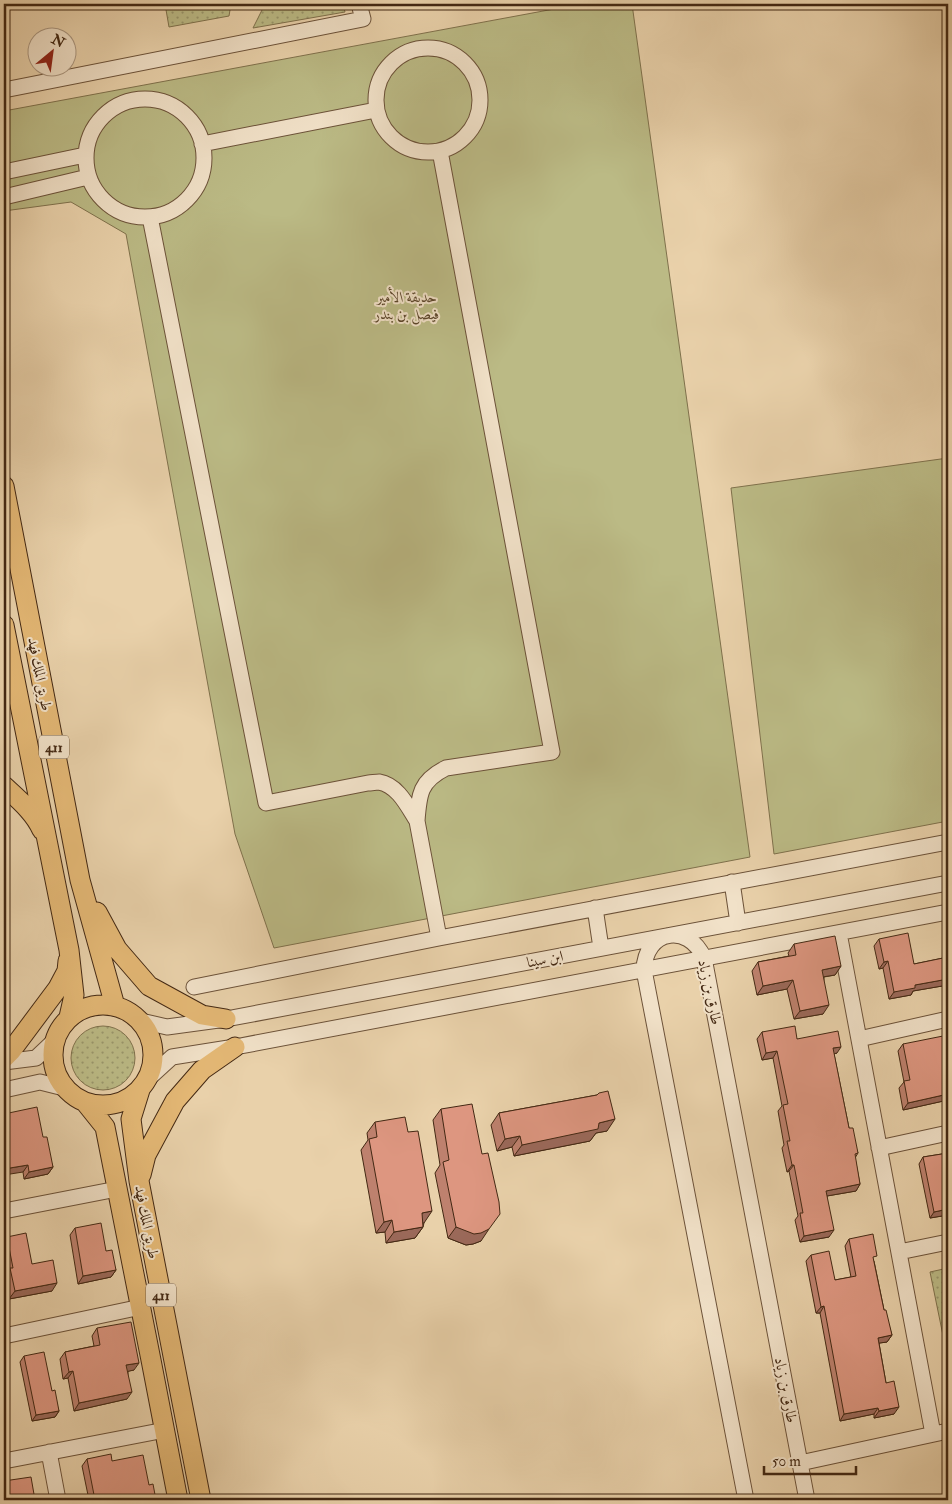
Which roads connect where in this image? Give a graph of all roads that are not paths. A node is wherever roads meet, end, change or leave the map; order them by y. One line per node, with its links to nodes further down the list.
1 (360, 4): 2 (street)
2 (4, 90)
3 (376, 110): 4 (street); 5 (street); 5 (street)
4 (202, 144): 6 (street); 10 (street)
5 (440, 151): 14 (street)
6 (86, 156): 7 (street); 8 (street)
7 (4, 172)
8 (88, 178): 9 (street); 10 (street)
9 (4, 197)
10 (150, 217): 14 (street)
11 (4, 486): 17 (main road, طريق الملك فهد / 411)
12 (4, 625): 16 (main road, طريق الملك فهد / 411)
13 (4, 786): 16 (main road)
14 (417, 821): 25 (street)
15 (948, 842): 18 (street)
16 (48, 843): 27 (main road, طريق الملك فهد / 411)
17 (80, 880): 31 (main road, طريق الملك فهد / 411); 33 (main road)
18 (732, 882): 20 (street); 22 (street)
19 (948, 883): 22 (street, ابن سينا)
20 (595, 908): 25 (street); 26 (street)
21 (948, 912): 23 (street, ابن سينا)
22 (738, 923): 24 (street, ابن سينا)
23 (839, 933): 28 (street, ابن سينا); 36 (street)
24 (670, 935): 26 (street, ابن سينا); 28 (street, طارق بن زياد); 29 (street)
25 (439, 938): 30 (street)
26 (601, 948): 33 (street, ابن سينا)
27 (69, 950): 32 (main road, طريق الملك فهد / 411); 39 (main road)
28 (704, 958): 29 (street, ابن سينا); 58 (street, طارق بن زياد)
29 (644, 970): 38 (street, ابن سينا); 62 (street)
30 (194, 987)
31 (116, 1006): 32 (main road); 35 (main road)
32 (69, 1017): 37 (main road, 411)
33 (226, 1018): 35 (street, ابن سينا)
34 (948, 1020): 36 (street)
35 (141, 1021): 40 (main road, 411)
36 (859, 1039): 45 (street)
37 (55, 1040): 39 (street); 41 (main road, 411)
38 (235, 1047): 40 (street, ابن سينا); 46 (main road)
39 (4, 1060)
40 (144, 1084): 43 (main road, 411); 46 (main road, طريق الملك فهد / 411)
41 (64, 1088): 42 (street); 43 (main road, 411)
42 (4, 1090)
43 (85, 1102): 47 (main road, طريق الملك فهد / 411)
44 (948, 1133): 45 (street)
45 (879, 1148): 50 (street)
46 (139, 1181): 61 (main road, طريق الملك فهد / 411)
47 (117, 1189): 48 (street); 51 (main road, طريق الملك فهد / 411)
48 (4, 1211)
49 (948, 1242): 50 (street)
50 (899, 1252): 55 (street)
51 (141, 1307): 52 (street); 53 (main road, طريق الملك فهد / 411)
52 (4, 1336)
53 (165, 1430): 56 (street); 60 (main road, طريق الملك فهد / 411)
54 (948, 1431): 55 (street)
55 (933, 1434): 58 (street)
56 (49, 1452): 57 (street); 59 (street)
57 (4, 1461)
58 (800, 1463): 63 (street, طارق بن زياد)
59 (58, 1500)
60 (178, 1500)
61 (201, 1500)
62 (746, 1500)
63 (808, 1500)

